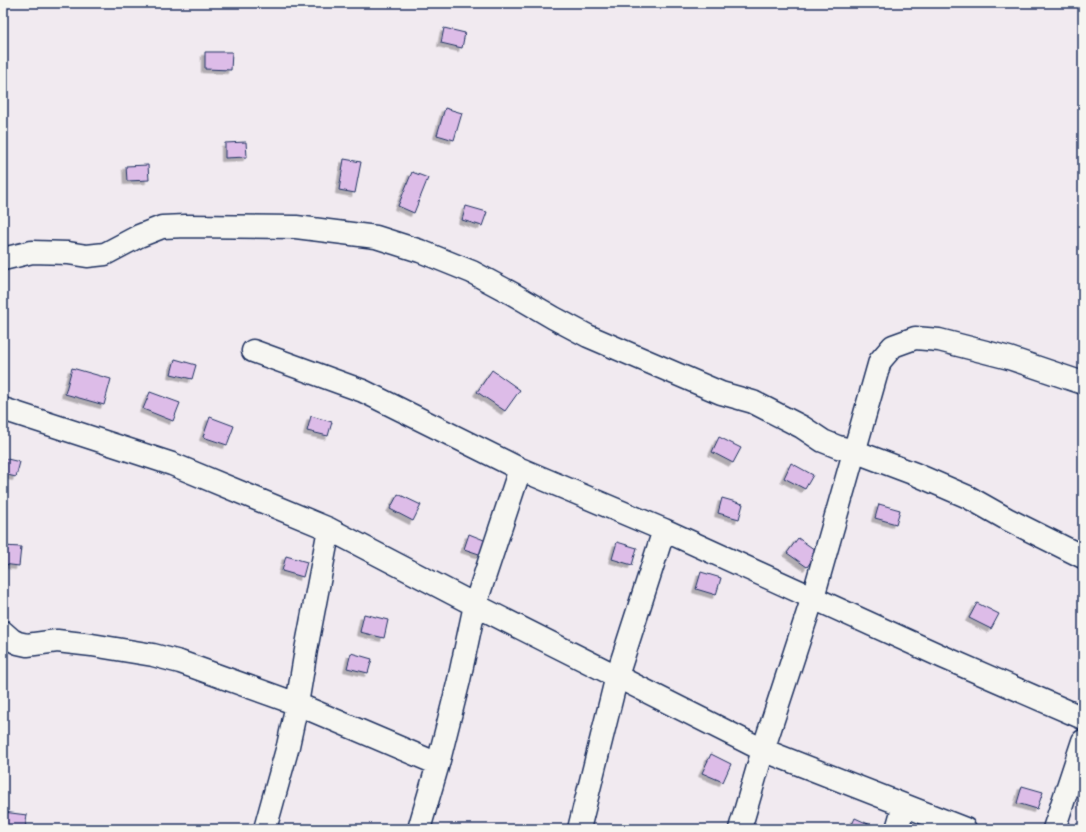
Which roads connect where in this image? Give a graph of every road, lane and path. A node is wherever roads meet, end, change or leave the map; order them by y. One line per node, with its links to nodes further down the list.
1 (3, 259): 5 (street)
2 (253, 351): 6 (street)
3 (1083, 383): 5 (street)
4 (3, 409): 7 (street)
5 (854, 451): 9 (street); 10 (street)
6 (520, 469): 8 (street); 11 (street)
7 (329, 529): 11 (street); 14 (street)
8 (664, 530): 10 (street); 13 (street)
9 (1083, 557)
10 (813, 597): 15 (street); 17 (street)
11 (475, 605): 13 (street); 18 (street)
12 (3, 632): 14 (street)
13 (617, 676): 17 (street); 22 (street)
14 (297, 704): 18 (street); 20 (street)
15 (1083, 718)
16 (1083, 741): 26 (street)
17 (763, 750): 19 (street); 23 (street)
18 (438, 764): 21 (street)
19 (904, 806): 24 (street); 25 (street)
20 (264, 829)
21 (419, 829)
22 (578, 829)
23 (740, 829)
24 (897, 829)
25 (965, 829)
26 (1054, 829)

